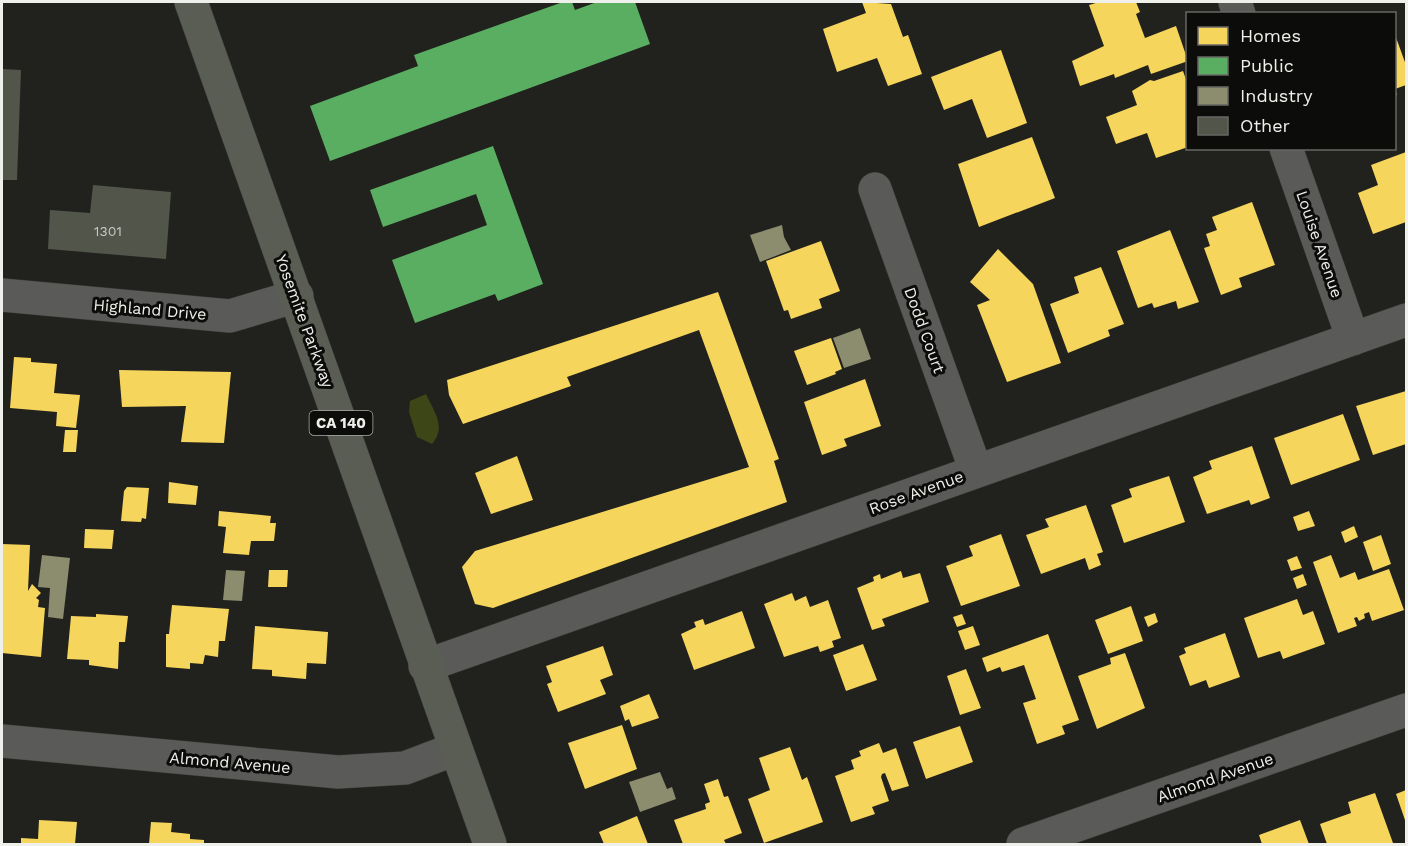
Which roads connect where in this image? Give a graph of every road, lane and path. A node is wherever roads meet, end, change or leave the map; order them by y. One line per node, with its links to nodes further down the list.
1 (191, 2): 5 (main road, Yosemite Parkway / CA 140)
2 (1287, 150): 7 (street, Louise Avenue)
3 (875, 189): 8 (street, Dodd Court)
4 (2, 295): 5 (street, Highland Drive)
5 (297, 297): 9 (main road, Yosemite Parkway / CA 140)
6 (1407, 320): 7 (street, Rose Avenue)
7 (1353, 339): 8 (street, Rose Avenue)
8 (976, 471): 9 (street, Rose Avenue)
9 (425, 666): 12 (main road, Yosemite Parkway / CA 140)
10 (1407, 710): 14 (street, Almond Avenue)
11 (2, 741): 12 (street, Almond Avenue)
12 (455, 749): 13 (main road, Yosemite Parkway / CA 140)
13 (490, 844)
14 (1023, 844)

